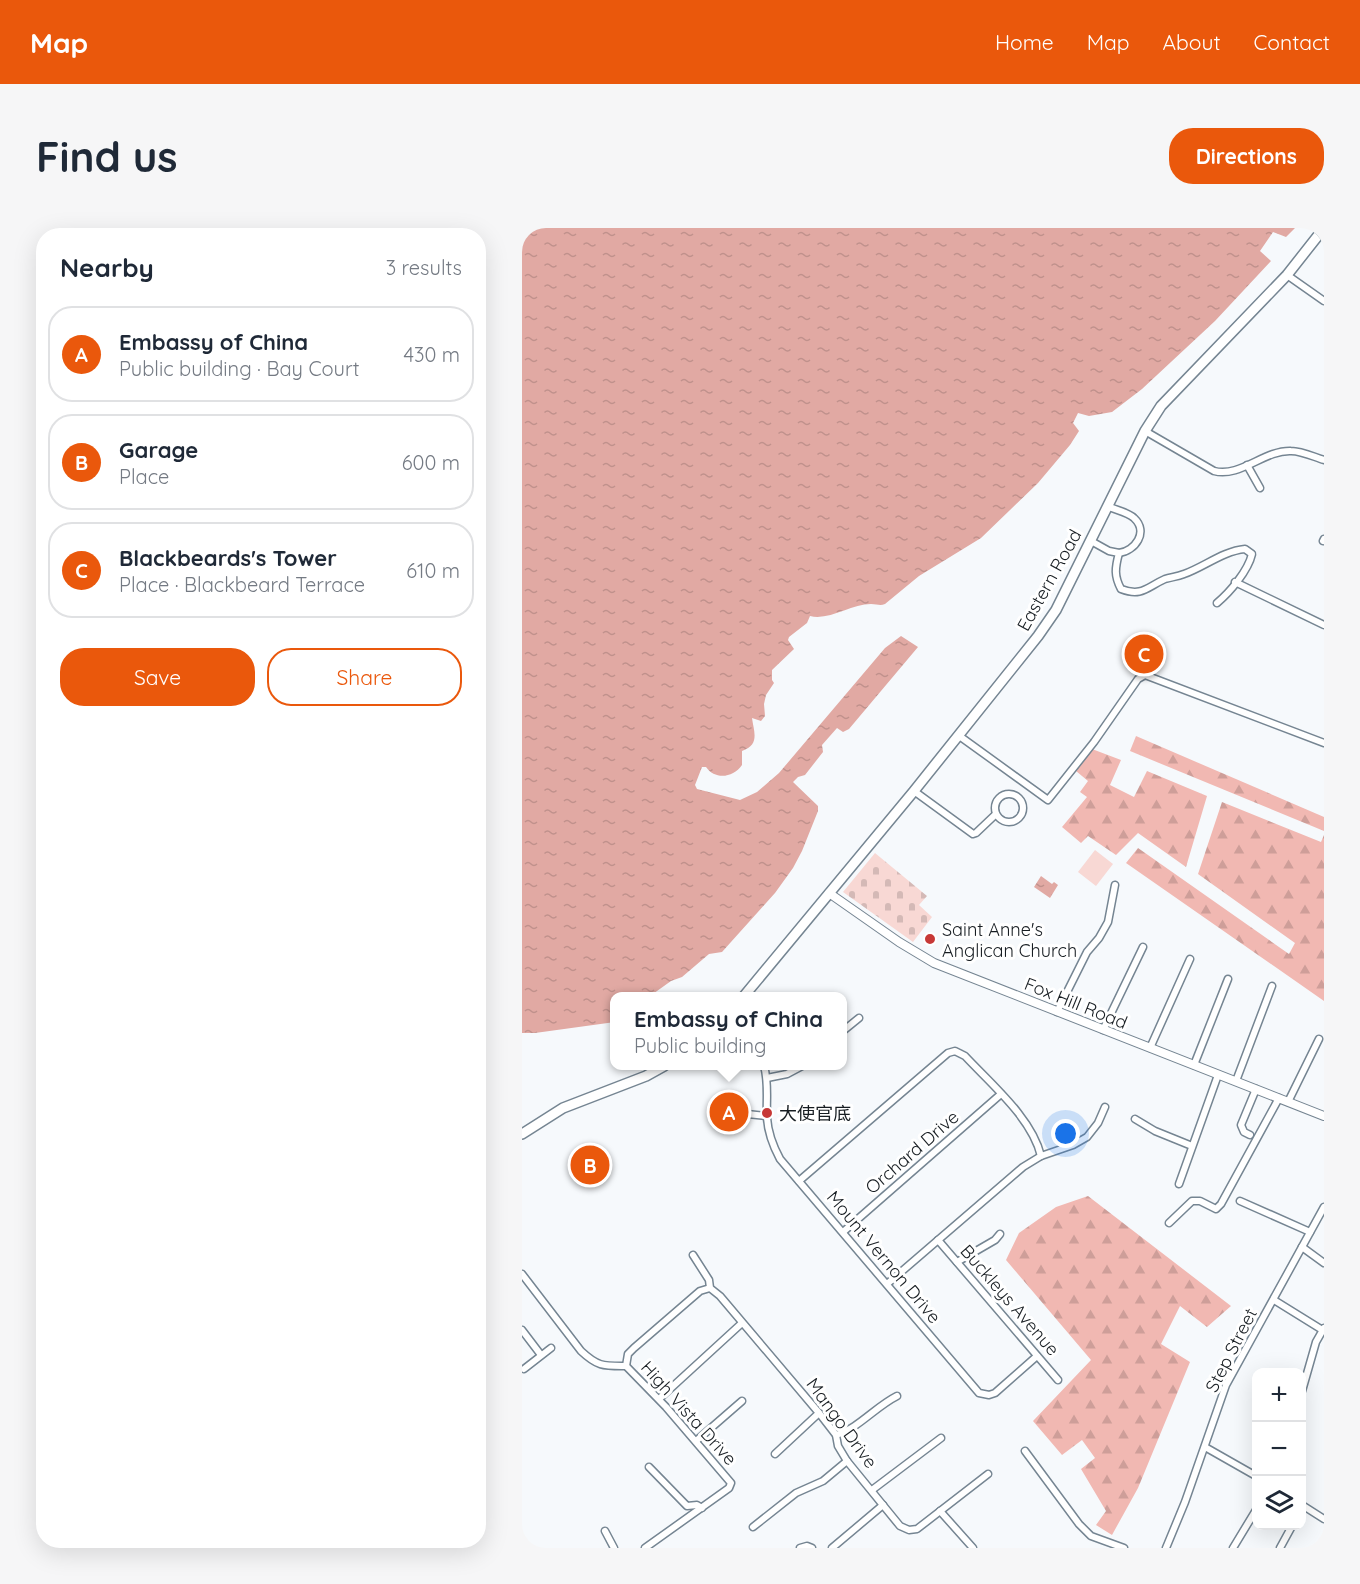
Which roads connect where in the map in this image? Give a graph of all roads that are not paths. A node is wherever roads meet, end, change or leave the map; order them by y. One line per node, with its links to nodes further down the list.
1 (1324, 228): 2 (highway, Eastern Road)
2 (1287, 275): 3 (street); 4 (highway, Eastern Road)
3 (1324, 301)
4 (1144, 431): 6 (street); 8 (highway, Eastern Road)
5 (1324, 460): 6 (street)
6 (1247, 465): 7 (street)
7 (1260, 488)
8 (1107, 506): 9 (highway, Eastern Road); 10 (street)
9 (1091, 541): 10 (street); 14 (highway, Eastern Road)
10 (1119, 553): 11 (street)
11 (1235, 582): 12 (street); 13 (street)
12 (1217, 603)
13 (1324, 625)
14 (958, 735): 16 (street); 17 (highway, Eastern Road)
15 (1324, 743): 16 (street)
16 (1025, 785): 18 (street)
17 (914, 791): 19 (street); 21 (highway, Eastern Road)
18 (1017, 797): 19 (street); 19 (street)
19 (996, 814)
20 (1115, 885): 27 (street)
21 (829, 893): 26 (highway, Eastern Road); 27 (main road, Fox Hill Road)
22 (1143, 946): 30 (street)
23 (1190, 959): 32 (street)
24 (1228, 979): 33 (street)
25 (1272, 986): 39 (street)
26 (747, 992)
27 (1057, 1012): 30 (main road, Fox Hill Road)
28 (859, 1018): 29 (street)
29 (847, 1028)
30 (1103, 1030): 32 (main road, Fox Hill Road)
31 (1319, 1039): 43 (street)
32 (1150, 1048): 33 (main road, Fox Hill Road)
33 (1194, 1065): 37 (main road, Fox Hill Road)
34 (656, 1070): 49 (highway)
35 (765, 1070): 38 (street, Mount Vernon Drive)
36 (794, 1070): 38 (street)
37 (1218, 1075): 39 (main road, Fox Hill Road); 51 (street)
38 (767, 1078): 46 (street, Mount Vernon Drive)
39 (1236, 1081): 40 (main road, Fox Hill Road)
40 (1256, 1089): 42 (main road, Fox Hill Road); 50 (street)
41 (1001, 1094): 52 (street); 53 (street); 58 (street, Orchard Drive)
42 (1279, 1098): 43 (main road, Fox Hill Road); 57 (street)
43 (1288, 1102): 47 (main road, Fox Hill Road)
44 (1105, 1107): 52 (street)
45 (728, 1112): 46 (street)
46 (767, 1116): 53 (street, Mount Vernon Drive)
47 (1324, 1116)
48 (1135, 1119): 51 (street)
49 (522, 1134)
50 (1250, 1135)
51 (1192, 1146): 54 (street)
52 (1041, 1156): 61 (street)
53 (799, 1181): 58 (street, Mount Vernon Drive)
54 (1179, 1184)
55 (1240, 1201): 59 (street)
56 (1324, 1207): 59 (street, Step Street)
57 (1169, 1223)
58 (843, 1232): 67 (street, Mount Vernon Drive)
59 (1310, 1232): 62 (street, Step Street)
60 (1000, 1234): 64 (street)
61 (938, 1240): 64 (street, Buckleys Avenue); 67 (street)
62 (1302, 1247): 65 (street); 69 (street, Step Street)
63 (693, 1255): 68 (street, Mango Drive)
64 (957, 1262): 75 (street, Buckleys Avenue)
65 (1324, 1263)
66 (522, 1274): 76 (street, High Vista Drive)
67 (887, 1284): 75 (street, Mount Vernon Drive)
68 (710, 1288): 70 (street, Mango Drive); 76 (street)
69 (1274, 1300): 71 (street); 87 (street, Step Street)
70 (742, 1323): 81 (street); 83 (street, Mango Drive)
71 (1324, 1329): 78 (street)
72 (522, 1330): 74 (street)
73 (551, 1348): 74 (street)
74 (541, 1355): 77 (street)
75 (1037, 1356): 79 (street, Buckleys Avenue)
76 (626, 1366): 81 (street, High Vista Drive)
77 (524, 1369)
78 (1306, 1376)
79 (1058, 1380)
80 (897, 1396): 84 (street)
81 (658, 1399): 86 (street, High Vista Drive)
82 (742, 1401): 86 (street)
83 (819, 1413): 84 (street, Mango Drive); 89 (street)
84 (836, 1435): 90 (street, Mango Drive)
85 (941, 1438): 94 (street)
86 (696, 1440): 96 (street, High Vista Drive)
87 (1205, 1447): 92 (street); 111 (street, Step Street)
88 (1025, 1451): 110 (street)
89 (775, 1454)
90 (847, 1461): 94 (street, Mango Drive); 101 (street)
91 (649, 1467): 96 (street)
92 (1252, 1473)
93 (988, 1474): 98 (street, Mango Drive)
94 (872, 1490): 95 (street, Mango Drive)
95 (883, 1505): 98 (street, Mango Drive); 108 (street)
96 (702, 1508): 105 (street, High Vista Drive)
97 (1306, 1508): 100 (street)
98 (940, 1511): 109 (street)
99 (1252, 1518): 112 (street)
100 (1324, 1519)
101 (753, 1527)
102 (1290, 1530): 113 (street)
103 (605, 1532): 104 (street)
104 (614, 1548)
105 (645, 1548)
106 (800, 1548): 107 (street)
107 (812, 1548)
108 (832, 1548)
109 (973, 1548)
110 (1124, 1548)
111 (1166, 1548)
112 (1233, 1548)
113 (1280, 1548)

